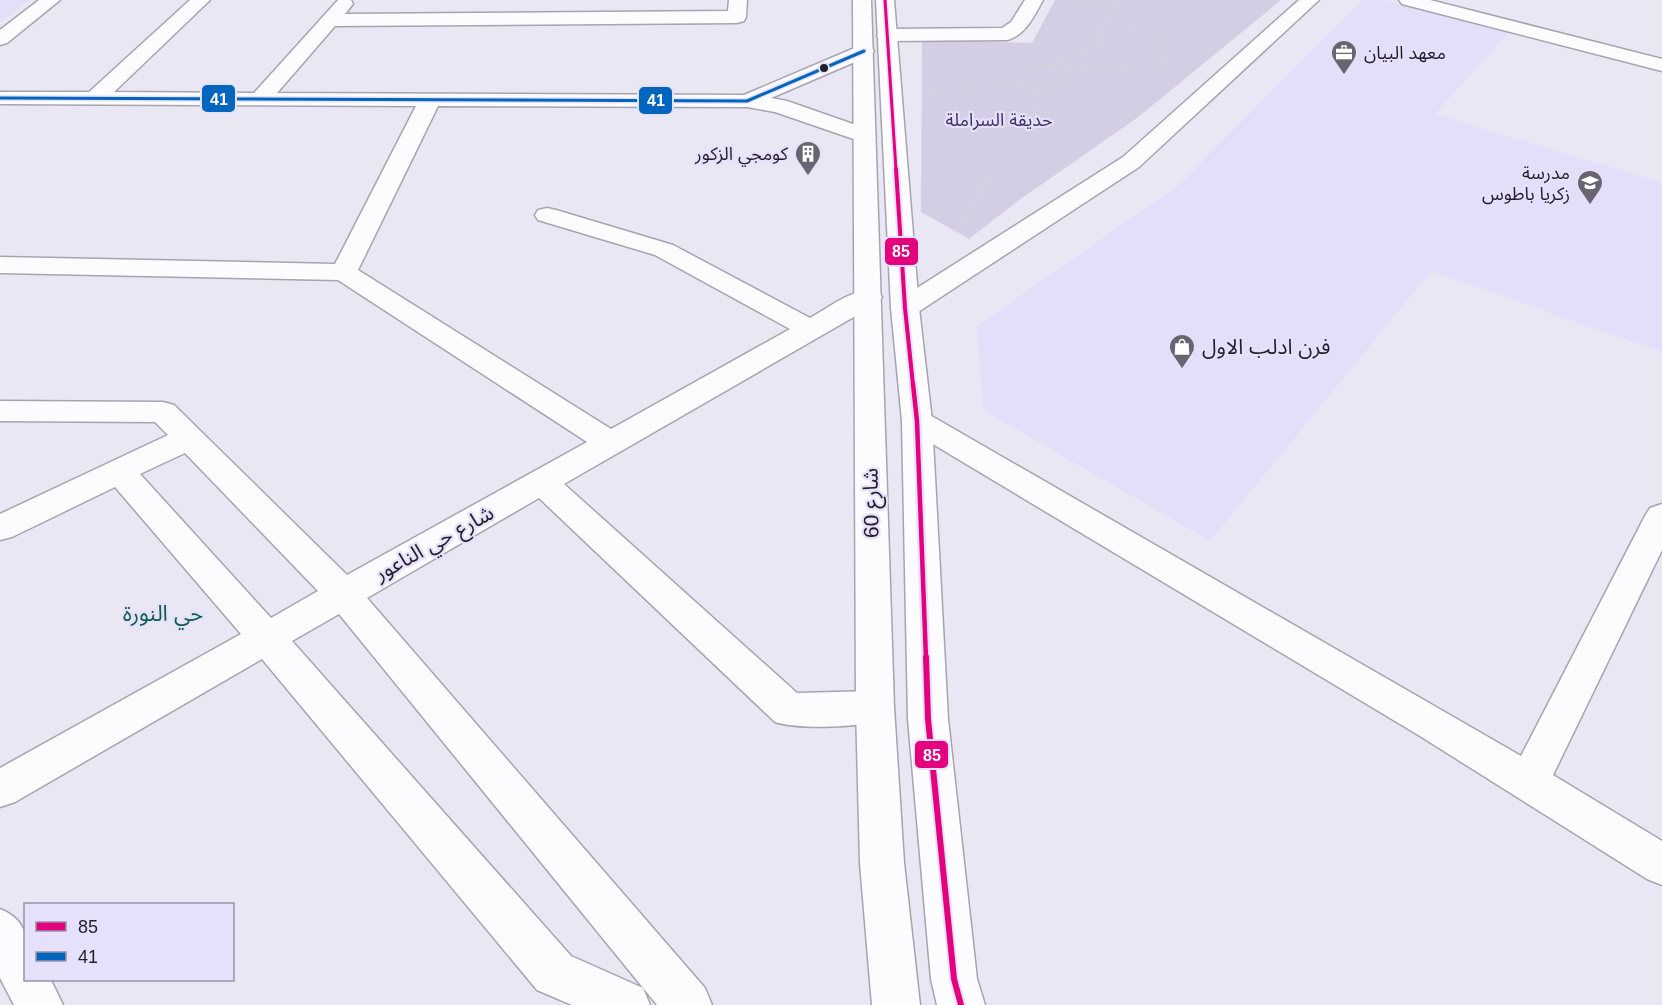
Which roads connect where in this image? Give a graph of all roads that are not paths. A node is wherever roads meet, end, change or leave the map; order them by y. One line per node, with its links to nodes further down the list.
1 (51, 0): 11 (street)
2 (201, 0): 15 (street)
3 (347, 0): 10 (street)
4 (738, 0): 10 (street)
5 (862, 0): 12 (street, شارع 60)
6 (885, 0): 12 (street, شارع 60)
7 (1034, 0): 12 (street)
8 (1310, 0): 24 (street)
9 (1408, 0): 13 (street)
10 (331, 20): 16 (street)
11 (0, 39)
12 (875, 43): 18 (street); 19 (street, شارع 60); 24 (street, شارع 60)
13 (1662, 65)
14 (0, 98): 15 (street)
15 (95, 98): 16 (street)
16 (260, 99): 17 (street)
17 (430, 100): 18 (street); 22 (street)
18 (747, 101): 19 (street)
19 (865, 136): 23 (street, شارع 60)
20 (547, 215): 25 (street)
21 (0, 265): 22 (street)
22 (344, 272): 29 (street)
23 (868, 297): 25 (street, شارع حي الناعور); 36 (street, شارع 60)
24 (905, 308): 27 (street, شارع 60)
25 (810, 329): 29 (street, شارع حي الناعور)
26 (0, 411): 28 (street)
27 (917, 421): 37 (street); 47 (street, شارع 60)
28 (189, 438): 30 (street); 34 (street)
29 (610, 443): 31 (street, شارع حي الناعور)
30 (119, 471): 33 (street); 35 (street)
31 (542, 482): 34 (street, شارع حي الناعور); 36 (street)
32 (1662, 516): 37 (street)
33 (0, 528)
34 (343, 594): 35 (street, شارع حي الناعور); 45 (street)
35 (267, 638): 38 (street, شارع حي الناعور); 44 (street)
36 (875, 707): 46 (street, شارع 60)
37 (1529, 781): 39 (street)
38 (0, 789)
39 (1662, 865)
40 (0, 931): 41 (street)
41 (24, 977)
42 (26, 981): 43 (street)
43 (39, 1005)
44 (626, 1005)
45 (688, 1005)
46 (896, 1005)
47 (962, 1005)

